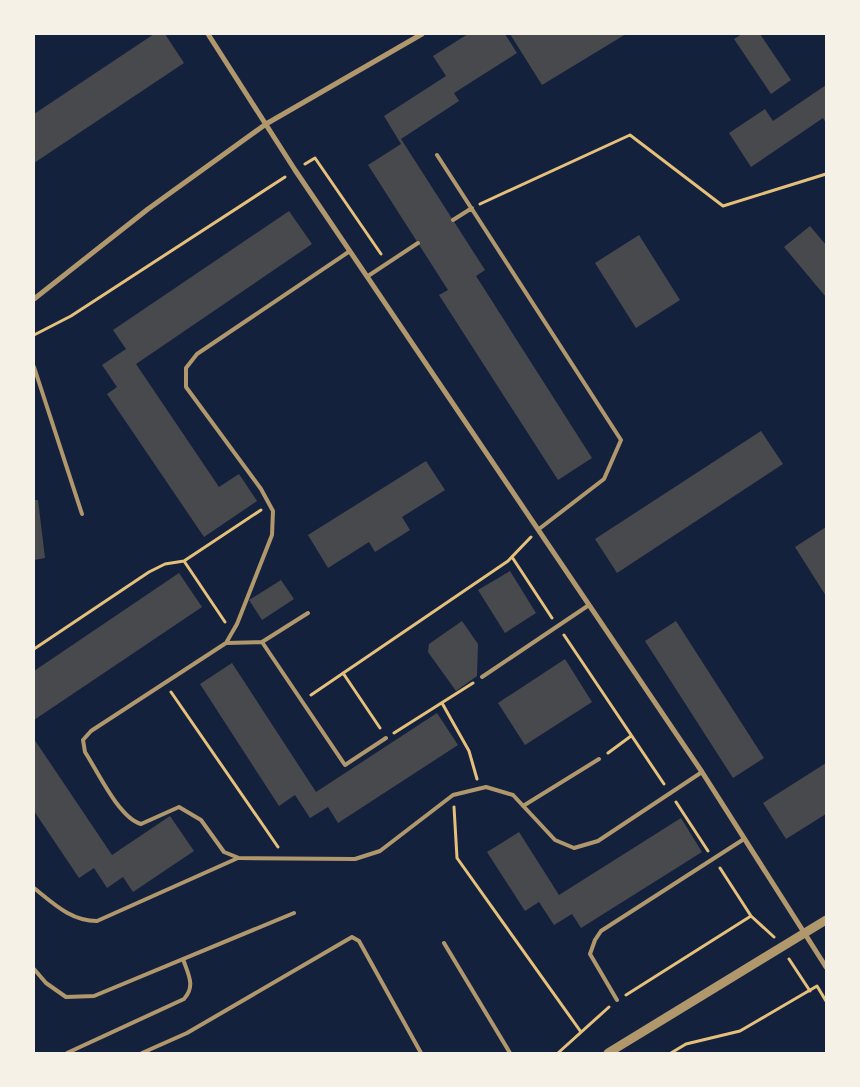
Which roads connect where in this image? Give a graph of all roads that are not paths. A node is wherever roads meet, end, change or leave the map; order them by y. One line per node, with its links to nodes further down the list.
1 (208, 34): 3 (street)
2 (422, 34): 3 (street)
3 (266, 124): 8 (street); 10 (street)
4 (437, 155): 5 (lane)
5 (472, 208): 6 (lane); 13 (lane)
6 (452, 220)
7 (418, 243): 9 (lane)
8 (351, 250): 9 (street); 17 (lane)
9 (368, 276): 13 (street)
10 (34, 299)
11 (34, 367): 12 (lane)
12 (82, 514)
13 (539, 530): 14 (street)
14 (589, 605): 18 (lane); 21 (street)
15 (308, 612): 16 (lane)
16 (262, 642): 17 (lane); 19 (lane)
17 (226, 643): 24 (lane)
18 (482, 677)
19 (386, 738)
20 (599, 759): 22 (lane)
21 (702, 772): 22 (lane); 23 (street)
22 (523, 806): 24 (lane)
23 (744, 839): 28 (street); 33 (lane)
24 (239, 858): 25 (lane)
25 (34, 888)
26 (294, 913): 30 (lane)
27 (826, 920): 28 (street)
28 (803, 933): 31 (street); 38 (street)
29 (444, 943): 37 (lane)
30 (183, 959): 32 (lane); 34 (lane)
31 (826, 967)
32 (34, 969)
33 (617, 1000)
34 (67, 1053)
35 (142, 1053): 36 (lane)
36 (421, 1053)
37 (510, 1053)
38 (608, 1053)

